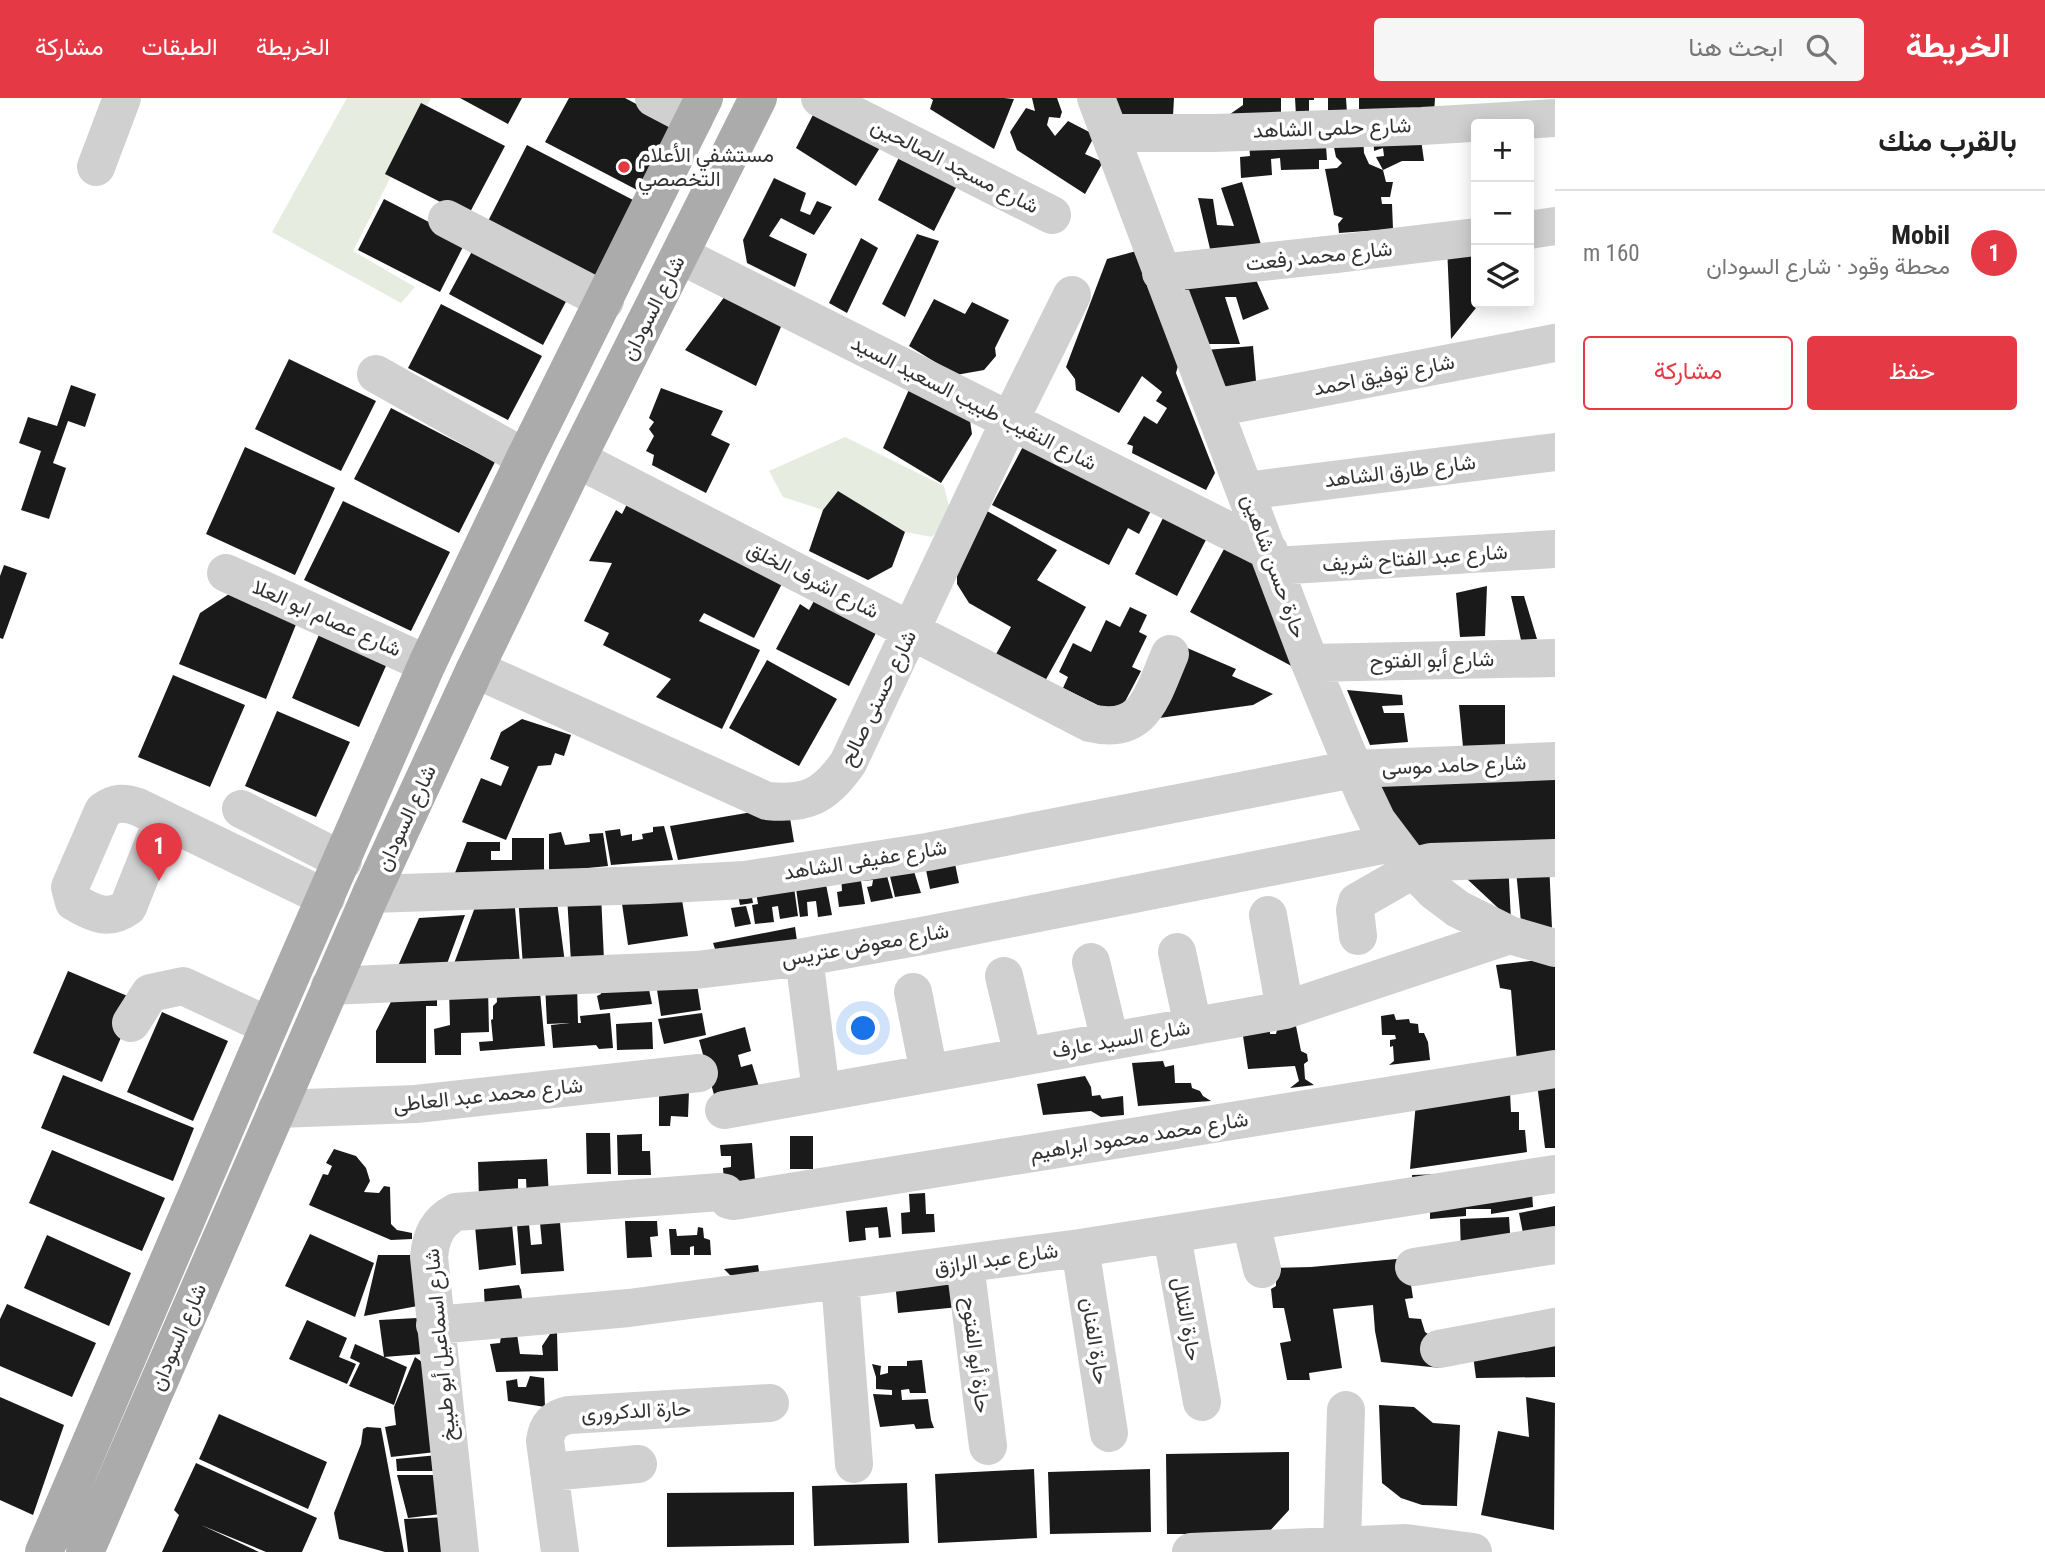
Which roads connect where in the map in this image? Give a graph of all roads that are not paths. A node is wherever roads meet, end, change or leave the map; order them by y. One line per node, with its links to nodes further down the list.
1 (122, 98): 9 (street)
2 (654, 98): 6 (street)
3 (758, 98): 15 (main road, شارع السودان)
4 (820, 98): 10 (street, شارع مسجد الصالحين)
5 (1096, 98): 8 (street, حارة حسن شاهين)
6 (699, 108): 18 (main road, شارع السودان)
7 (1555, 118): 8 (street, شارع حلمى الشاهد)
8 (1110, 133): 16 (street, حارة حسن شاهين)
9 (96, 167)
10 (1052, 215)
11 (447, 219): 18 (street)
12 (1555, 226): 13 (street)
13 (1534, 229)
14 (1471, 238): 16 (street, شارع محمد رفعت)
15 (680, 255): 22 (street, شارع النقيب طبيب السعيد السيد); 25 (main road, شارع السودان)
16 (1161, 273): 21 (street, حارة حسن شاهين)
17 (1072, 295): 22 (street, شارع حسنى صالح)
18 (605, 301): 24 (main road, شارع السودان)
19 (1555, 343): 21 (street, شارع توفيق احمد)
20 (376, 374): 24 (street)
21 (1213, 408): 26 (street, حارة حسن شاهين)
22 (1010, 420): 28 (street, شارع النقيب طبيب السعيد السيد); 30 (street, شارع حسنى صالح)
23 (1555, 452): 26 (street, شارع طارق الشاهد)
24 (525, 458): 34 (main road, شارع السودان)
25 (577, 458): 30 (street, شارع اشرف الخلق); 35 (main road, شارع السودان)
26 (1246, 491): 28 (street, حارة حسن شاهين)
27 (1555, 549): 28 (street, شارع عبد الفتاح شريف)
28 (1271, 559): 33 (street, حارة حسن شاهين)
29 (226, 573): 34 (street, شارع عصام ابو العلا)
30 (911, 631): 31 (street, شارع اشرف الخلق); 35 (street, شارع حسنى صالح)
31 (1170, 654)
32 (1555, 657): 33 (street, شارع أبو الفتوح)
33 (1310, 663): 37 (street, حارة حسن شاهين)
34 (427, 664): 42 (main road, شارع السودان)
35 (475, 669): 43 (main road, شارع السودان)
36 (1555, 761): 37 (street, شارع حامد موسى)
37 (1353, 769): 40 (street, حارة حسن شاهين); 43 (street, شارع عفيفى الشاهد)
38 (241, 809): 42 (street)
39 (163, 819): 44 (street)
40 (1403, 857): 41 (street); 46 (street, حارة حسن شاهين); 47 (street); 50 (street, شارع معوض عتريس)
41 (1555, 858)
42 (343, 861): 44 (main road, شارع السودان)
43 (370, 894): 53 (main road, شارع السودان)
44 (326, 898): 57 (main road, شارع السودان)
45 (1268, 915): 55 (street)
46 (1510, 935): 48 (street, حارة حسن شاهين); 55 (street, شارع السيد عارف)
47 (1359, 936)
48 (1555, 948)
49 (1177, 952): 58 (street)
50 (804, 957): 53 (street, شارع معوض عتريس); 64 (street)
51 (1091, 962): 59 (street)
52 (1004, 976): 60 (street)
53 (330, 986): 65 (main road, شارع السودان)
54 (913, 992): 63 (street)
55 (1285, 1010): 58 (street, شارع السيد عارف)
56 (131, 1023): 57 (street)
57 (269, 1027): 89 (main road, شارع السودان)
58 (1193, 1027): 59 (street, شارع السيد عارف)
59 (1110, 1041): 60 (street, شارع السيد عارف)
60 (1023, 1056): 63 (street, شارع السيد عارف)
61 (1555, 1069): 68 (street, شارع محمد محمود ابراهيم)
62 (699, 1073): 65 (street, شارع محمد عبد العاطى)
63 (929, 1073): 64 (street, شارع السيد عارف)
64 (821, 1092): 66 (street, شارع السيد عارف)
65 (277, 1109): 90 (main road, شارع السودان)
66 (724, 1110)
67 (1555, 1174): 69 (street, شارع عبد الرازق)
68 (727, 1195): 77 (street, شارع اسماعيل أبو طبيخ)
69 (1251, 1223): 70 (street, شارع عبد الرازق); 75 (street)
70 (1172, 1236): 72 (street, شارع عبد الرازق); 80 (street, حارة التلال)
71 (1555, 1245): 74 (street)
72 (1080, 1248): 73 (street, شارع عبد الرازق); 83 (street, حارة الفنان)
73 (965, 1264): 76 (street, شارع عبد الرازق); 84 (street, حارة أبو الفتوح)
74 (1414, 1267)
75 (1262, 1269)
76 (840, 1280): 77 (street, شارع عبد الرازق); 86 (street)
77 (435, 1325): 91 (street, شارع اسماعيل أبو طبيخ)
78 (1555, 1327): 79 (street)
79 (1439, 1349)
80 (1202, 1402)
81 (770, 1403): 87 (street, حارة الدكرورى)
82 (1346, 1410): 88 (street)
83 (1109, 1433)
84 (988, 1446)
85 (638, 1464): 87 (street)
86 (854, 1464)
87 (549, 1472): 92 (street, حارة الدكرورى)
88 (1342, 1544): 93 (street); 94 (street)
89 (44, 1552)
90 (85, 1552)
91 (460, 1552)
92 (560, 1552)
93 (1191, 1552)
94 (1473, 1552)

